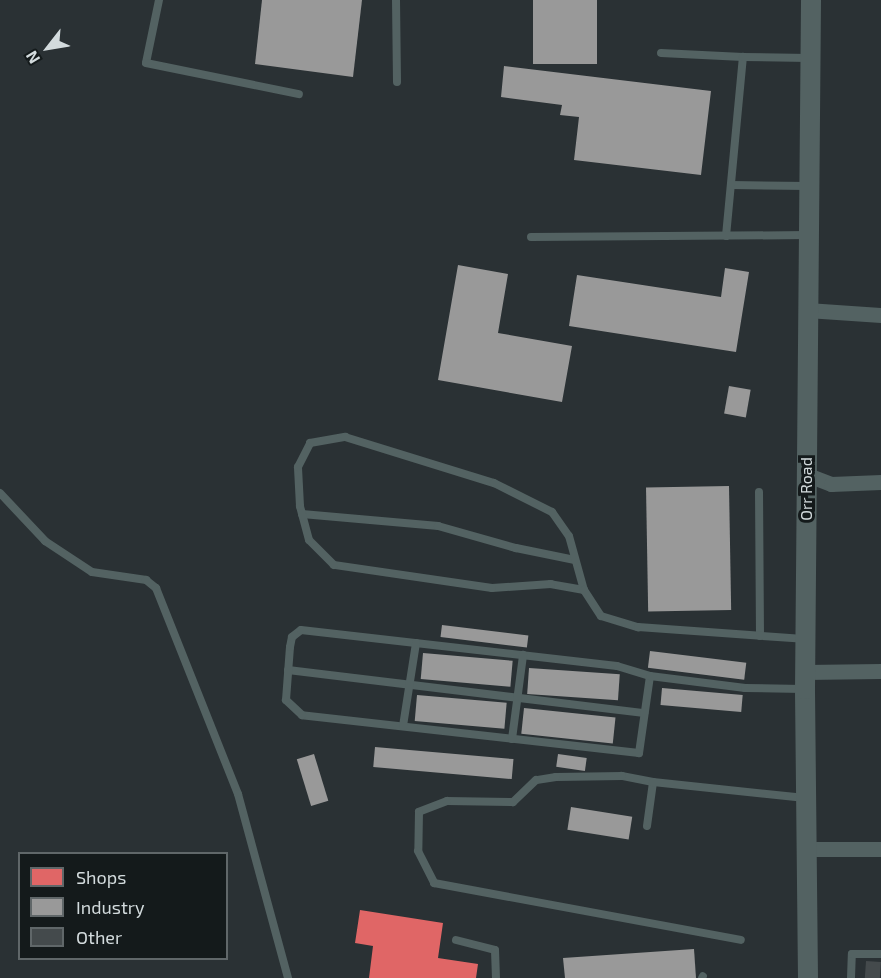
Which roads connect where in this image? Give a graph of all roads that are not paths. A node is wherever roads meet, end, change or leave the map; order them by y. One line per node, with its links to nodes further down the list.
1 (159, 0): 8 (lane)
2 (396, 0): 7 (lane)
3 (811, 0): 6 (street, Orr Road)
4 (661, 53): 5 (lane)
5 (743, 57): 6 (lane); 9 (lane)
6 (809, 58): 10 (street, Orr Road)
7 (397, 81)
8 (300, 94)
9 (730, 185): 10 (lane); 12 (lane)
10 (808, 186): 11 (street, Orr Road)
11 (808, 235): 12 (lane); 14 (street, Orr Road)
12 (726, 236): 13 (lane)
13 (531, 237)
14 (807, 310): 15 (street); 16 (street, Orr Road)
15 (881, 315)
16 (805, 474): 17 (street); 24 (street, Orr Road)
17 (881, 482)
18 (759, 492): 23 (lane)
19 (0, 493): 44 (lane)
20 (302, 514): 21 (lane); 21 (lane); 22 (lane)
21 (576, 560): 22 (lane)
22 (584, 590): 23 (lane)
23 (760, 636): 24 (lane)
24 (806, 639): 30 (street, Orr Road)
25 (416, 643): 26 (lane); 27 (lane); 31 (lane)
26 (523, 655): 29 (lane); 32 (lane)
27 (288, 670): 31 (lane); 34 (lane)
28 (881, 671): 30 (street)
29 (650, 676): 30 (lane); 33 (lane)
30 (805, 680): 37 (street, Orr Road)
31 (410, 684): 32 (lane); 34 (lane)
32 (517, 698): 33 (lane); 35 (lane)
33 (645, 713): 35 (lane)
34 (403, 726): 35 (lane)
35 (512, 739)
36 (653, 782): 37 (lane); 38 (lane); 42 (lane)
37 (805, 798): 39 (street, Orr Road)
38 (647, 826)
39 (805, 849): 40 (street); 46 (street, Orr Road)
40 (881, 849)
41 (456, 940): 45 (lane)
42 (741, 940)
43 (881, 954): 47 (lane)
44 (288, 978)
45 (496, 978)
46 (808, 978)
47 (851, 978)

